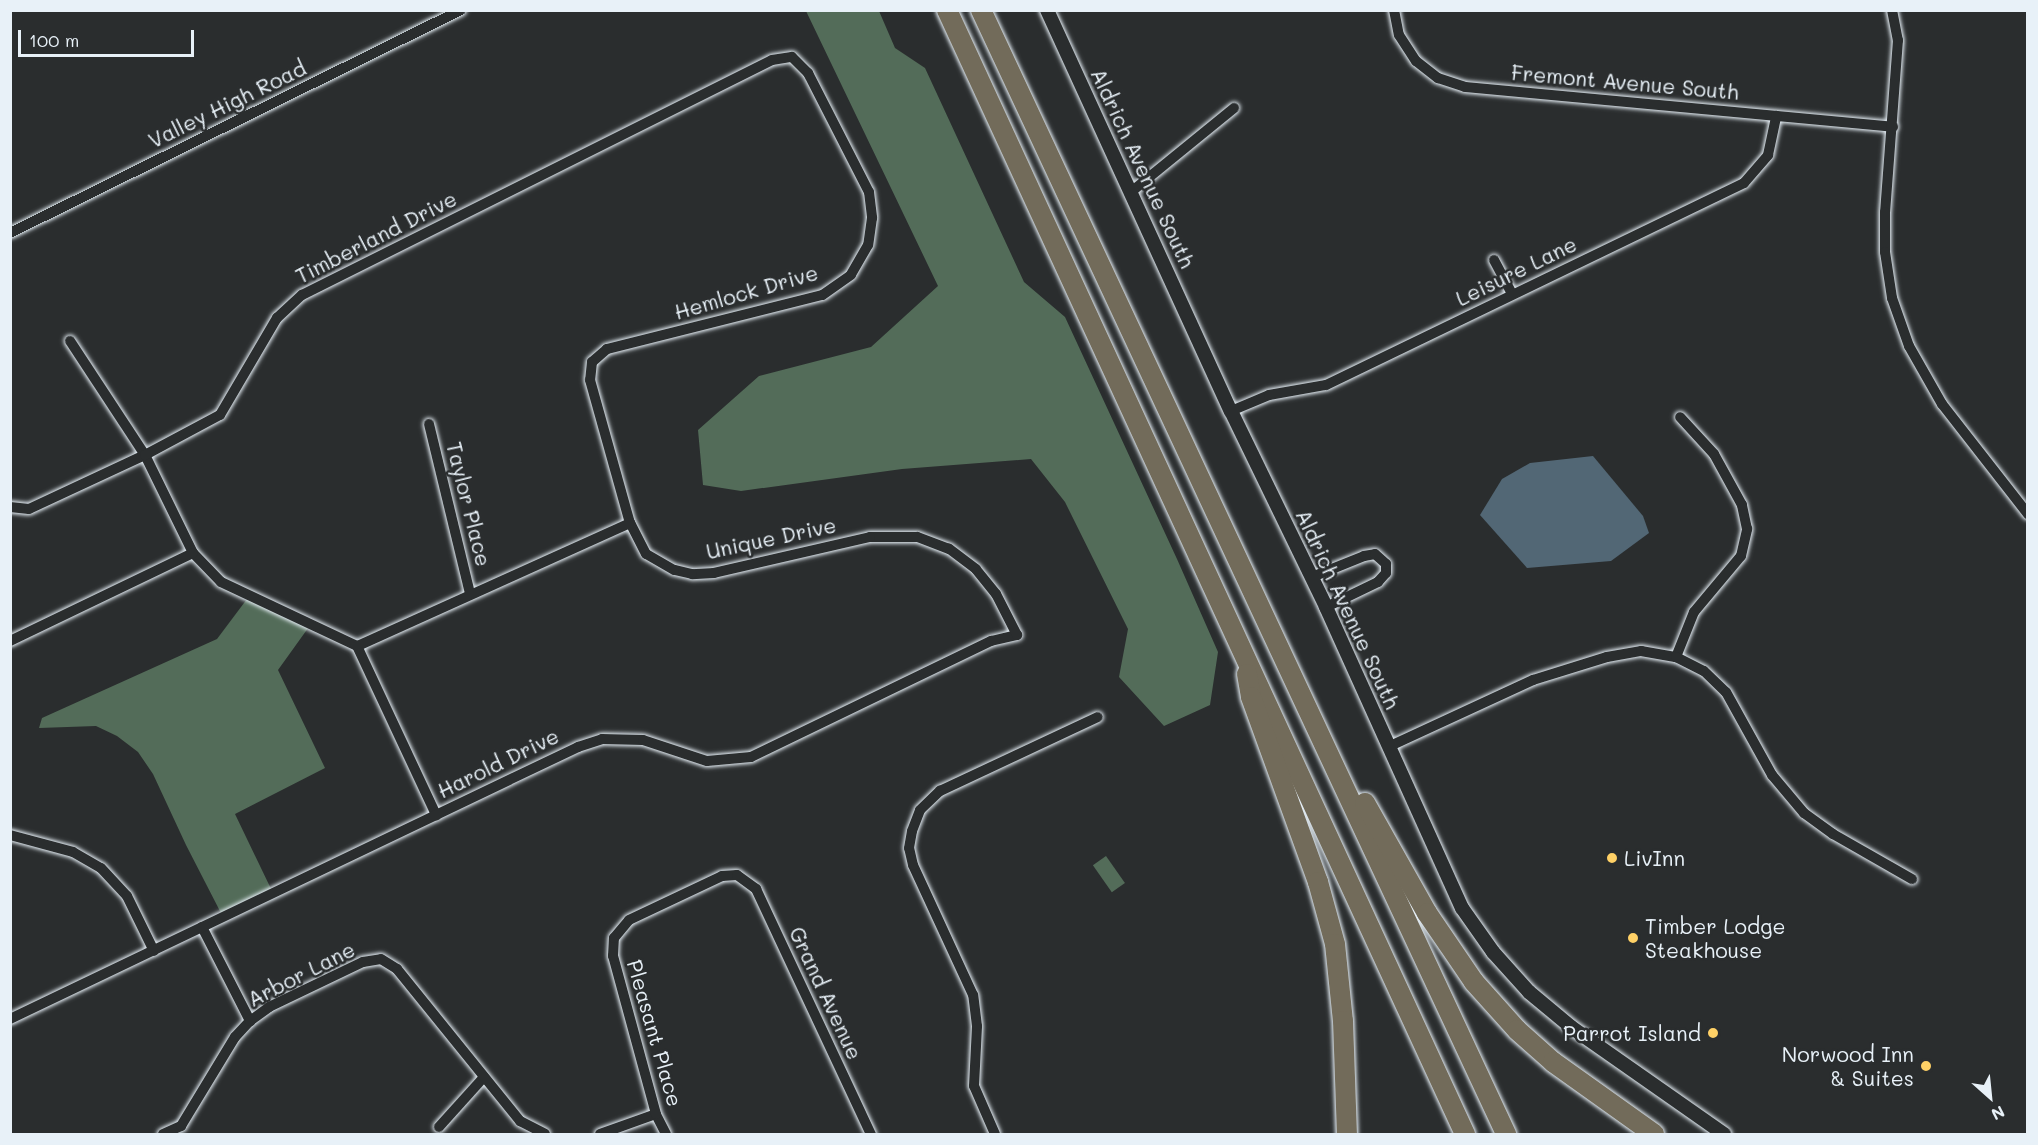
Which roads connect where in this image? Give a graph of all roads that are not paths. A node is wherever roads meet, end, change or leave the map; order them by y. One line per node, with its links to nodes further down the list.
1 (461, 10): 12 (street, Valley High Road)
2 (947, 10): 30 (highway)
3 (981, 10): 32 (highway)
4 (1047, 10): 11 (street, Aldrich Avenue South)
5 (1394, 10): 9 (street, Fremont Avenue South)
6 (1892, 10): 10 (street)
7 (772, 60): 19 (street, Timberland Drive); 22 (street, Hemlock Drive)
8 (1234, 108): 11 (street)
9 (1776, 116): 10 (street, Fremont Avenue South); 14 (street, Leisure Lane)
10 (1893, 127): 21 (street)
11 (1131, 192): 16 (street, Aldrich Avenue South)
12 (10, 233)
13 (1494, 260): 14 (street)
14 (1512, 294): 16 (street, Leisure Lane)
15 (70, 341): 19 (street)
16 (1232, 411): 24 (street, Aldrich Avenue South)
17 (1680, 417): 31 (street)
18 (429, 424): 25 (street, Taylor Place)
19 (145, 455): 20 (street, Timberland Drive); 23 (street)
20 (10, 507)
21 (2028, 514)
22 (630, 523): 25 (street); 27 (street, Unique Drive)
23 (193, 553): 28 (street); 29 (street)
24 (1312, 577): 26 (street, Aldrich Avenue South); 26 (street)
25 (470, 594): 29 (street)
26 (1326, 607): 34 (street, Aldrich Avenue South)
27 (1017, 635): 35 (street, Harold Drive)
28 (10, 641)
29 (357, 645): 35 (street)
30 (1242, 645): 53 (highway); 54 (highway)
31 (1676, 657): 34 (street); 38 (street)
32 (1291, 669): 55 (highway); 56 (highway)
33 (1098, 717): 52 (street)
34 (1388, 747): 57 (street, Aldrich Avenue South)
35 (436, 815): 39 (street, Harold Drive)
36 (10, 835): 40 (street)
37 (737, 874): 44 (street, Pleasant Place); 51 (street, Grand Avenue)
38 (1912, 879)
39 (202, 927): 40 (street, Harold Drive); 42 (street)
40 (154, 951): 41 (street, Harold Drive)
41 (10, 1019)
42 (250, 1021): 43 (street, Arbor Lane); 46 (street, Arbor Lane)
43 (484, 1077): 45 (street); 48 (street, Arbor Lane)
44 (656, 1114): 49 (street); 50 (street, Pleasant Place)
45 (439, 1127)
46 (182, 1130): 47 (street, Arbor Lane)
47 (163, 1134)
48 (545, 1134)
49 (600, 1134)
50 (666, 1134)
51 (871, 1134)
52 (995, 1134)
53 (1347, 1134)
54 (1465, 1134)
55 (1506, 1134)
56 (1654, 1134)
57 (1724, 1134)

